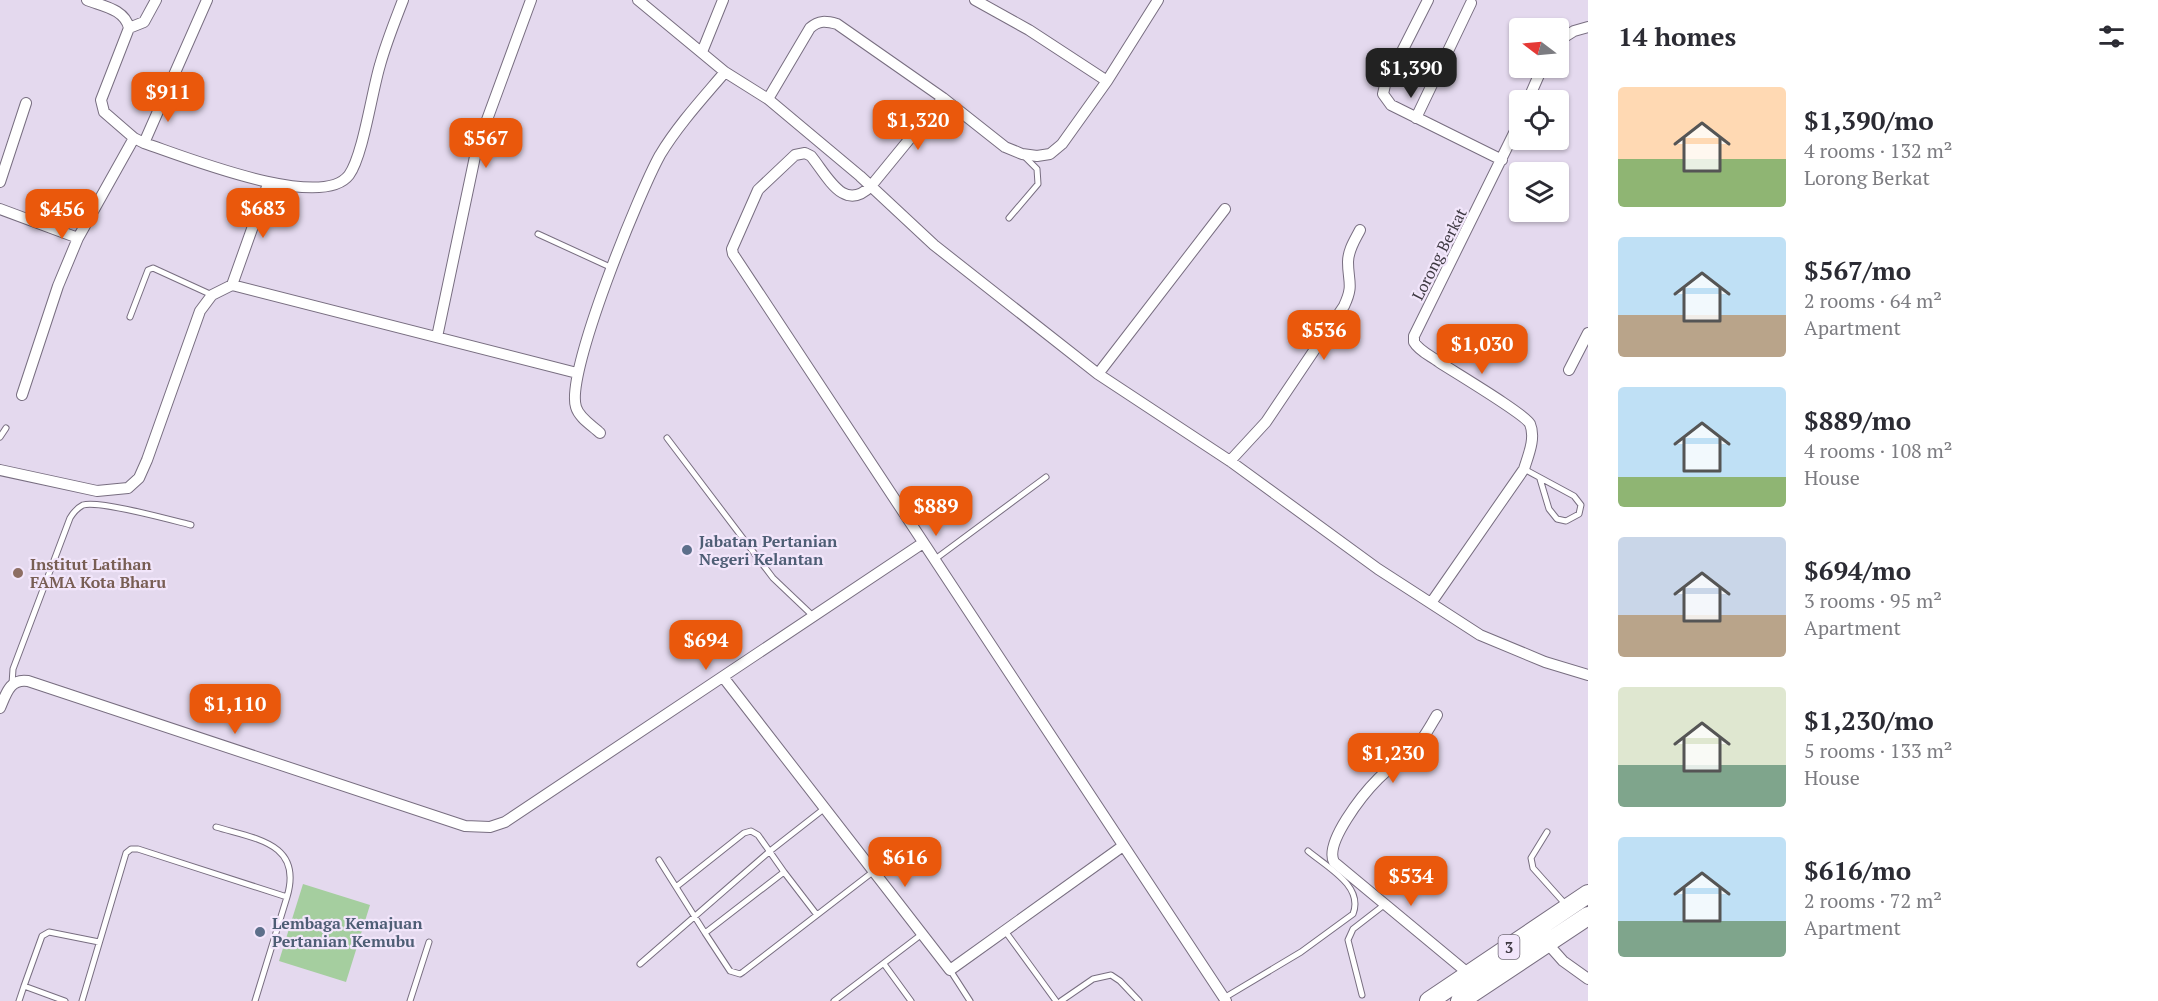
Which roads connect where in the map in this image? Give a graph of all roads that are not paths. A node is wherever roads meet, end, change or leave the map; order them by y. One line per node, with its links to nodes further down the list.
1 (87, 0): 13 (street)
2 (156, 0): 13 (street)
3 (207, 0): 23 (street)
4 (403, 0): 28 (street)
5 (531, 0): 41 (street)
6 (638, 0): 15 (street)
7 (723, 0): 15 (street)
8 (975, 0): 17 (street)
9 (1158, 0): 17 (street)
10 (1428, 0): 21 (street)
11 (1471, 3): 21 (street)
12 (1588, 27): 14 (street)
13 (129, 28): 22 (street)
14 (1569, 34)
15 (702, 52): 16 (street)
16 (724, 72): 19 (street); 36 (street)
17 (1107, 81): 25 (street)
18 (943, 98): 19 (street); 25 (street); 29 (street)
19 (768, 99): 29 (street)
20 (26, 102): 27 (street)
21 (1416, 118): 26 (street)
22 (134, 138): 23 (street); 35 (street)
23 (144, 143): 28 (street)
24 (1509, 145): 26 (street, Lorong Berkat)
25 (1022, 154): 32 (lane)
26 (1502, 160): 51 (street, Lorong Berkat)
27 (0, 182)
28 (268, 184): 37 (street)
29 (871, 186): 44 (street); 56 (street)
30 (0, 209): 35 (street)
31 (1225, 209): 44 (street)
32 (1009, 218)
33 (1360, 230): 50 (street)
34 (538, 234): 36 (lane)
35 (78, 238): 45 (street)
36 (610, 267): 43 (street)
37 (232, 285): 38 (street); 41 (street)
38 (212, 295): 39 (lane); 52 (street)
39 (130, 317)
40 (1588, 333): 42 (street)
41 (437, 337): 43 (street)
42 (1569, 370)
43 (577, 373): 47 (street)
44 (1098, 374): 50 (street)
45 (22, 394)
46 (6, 428): 48 (lane)
47 (600, 433)
48 (0, 438)
49 (668, 438): 59 (lane)
50 (1230, 461): 58 (street)
51 (1524, 469): 54 (lane); 58 (street, Lorong Berkat)
52 (0, 470)
53 (1046, 477): 57 (lane)
54 (1540, 479): 54 (lane)
55 (191, 525): 62 (lane)
56 (923, 543): 57 (street); 59 (street)
57 (934, 560): 68 (street)
58 (1431, 603): 60 (street)
59 (813, 616): 61 (street)
60 (1588, 675)
61 (723, 677): 62 (street); 65 (street)
62 (12, 684): 63 (street)
63 (0, 708)
64 (1437, 715): 77 (street)
65 (825, 808): 69 (lane); 72 (street)
66 (216, 827): 76 (lane)
67 (1547, 832): 78 (lane)
68 (1123, 846): 82 (street); 95 (street)
69 (770, 851): 73 (lane); 74 (lane); 81 (lane)
70 (1308, 851): 95 (lane)
71 (658, 860): 74 (lane)
72 (874, 871): 79 (lane); 84 (street)
73 (784, 872): 79 (lane); 83 (lane)
74 (676, 887): 81 (lane)
75 (1588, 894): 78 (highway, 3)
76 (287, 897): 85 (lane); 99 (lane)
77 (1386, 904): 91 (street); 94 (lane)
78 (1569, 907): 91 (highway, 3)
79 (817, 915): 83 (lane)
80 (1588, 916): 87 (highway, 3)
81 (694, 917): 83 (lane); 88 (lane)
82 (1005, 931): 90 (street); 104 (lane)
83 (705, 933)
84 (922, 934): 89 (lane); 90 (street)
85 (99, 942): 93 (lane); 98 (lane)
86 (429, 942): 100 (lane)
87 (1547, 943): 92 (street); 107 (highway, 3)
88 (640, 964)
89 (884, 964): 101 (lane); 102 (lane)
90 (950, 970): 103 (lane)
91 (1469, 974): 106 (highway, 3)
92 (1588, 979)
93 (24, 986): 96 (lane); 97 (lane)
94 (1362, 995)
95 (1225, 1000)
96 (19, 1001)
97 (65, 1001)
98 (82, 1001)
99 (255, 1001)
100 (410, 1001)
101 (834, 1001)
102 (911, 1001)
103 (970, 1001)
104 (1058, 1001): 105 (lane)
105 (1140, 1001)
106 (1429, 1001)
107 (1460, 1001)

